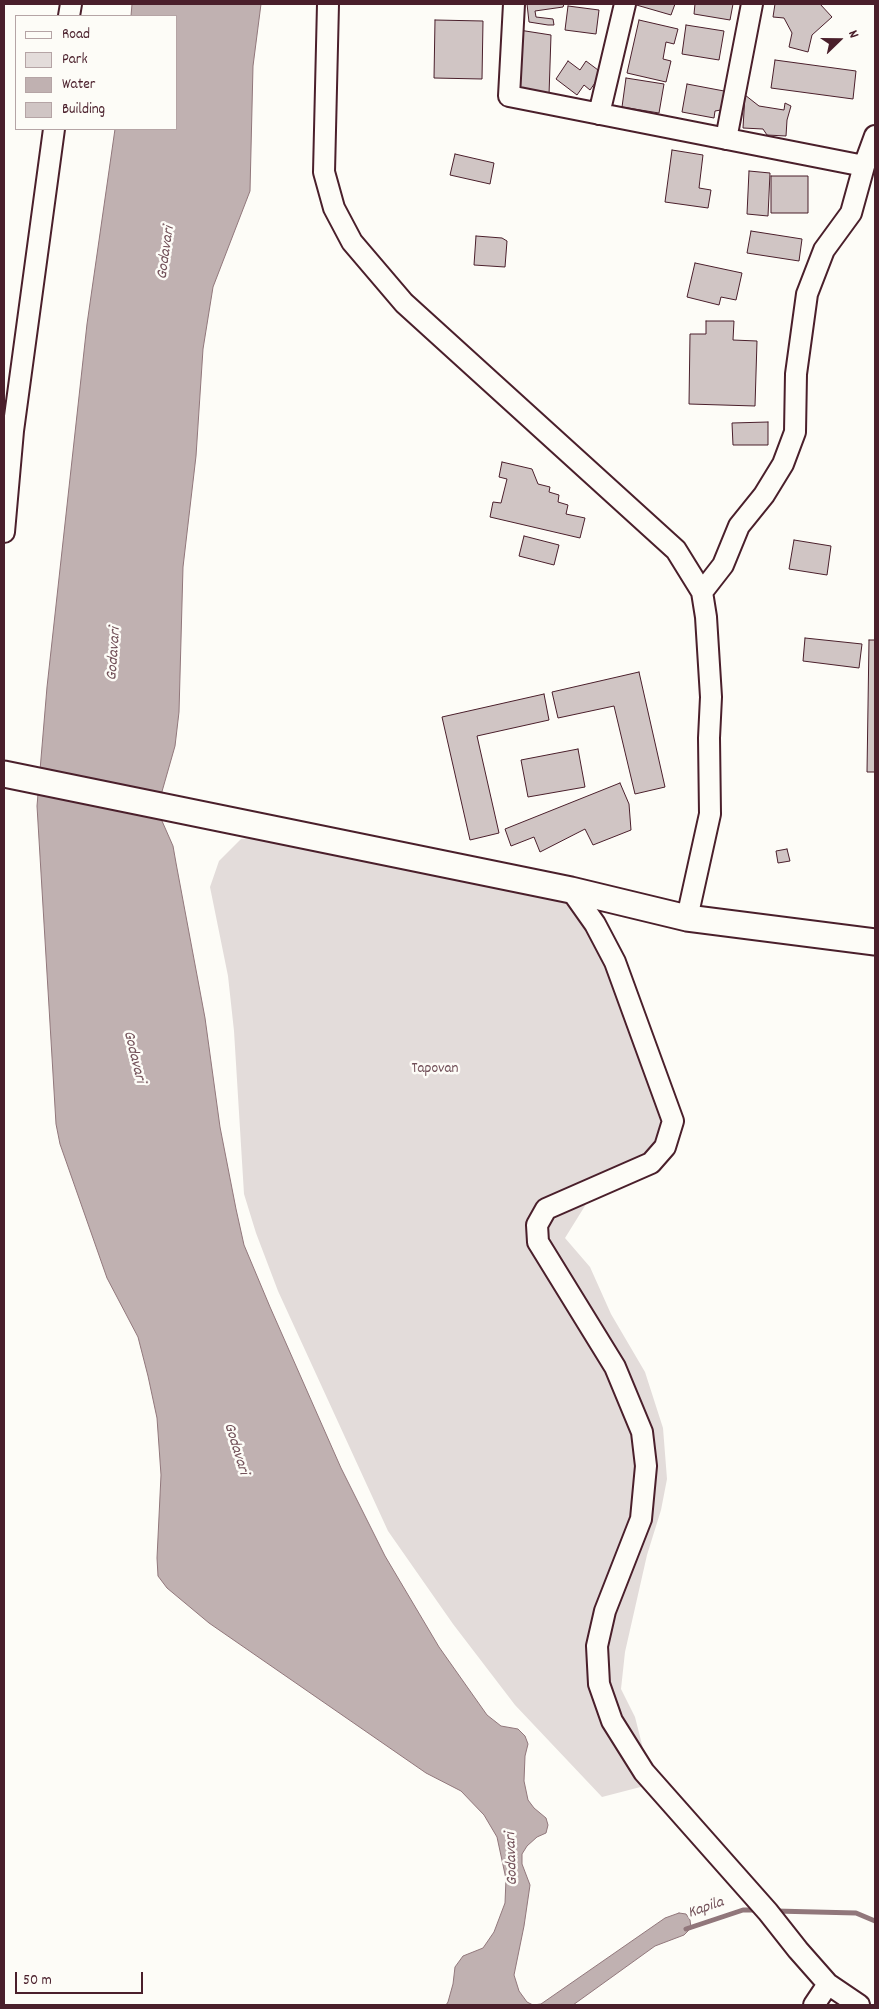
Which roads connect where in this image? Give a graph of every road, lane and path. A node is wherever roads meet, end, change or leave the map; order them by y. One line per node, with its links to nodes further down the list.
1 (328, 4): 11 (street)
2 (514, 4): 5 (street)
3 (625, 4): 5 (street)
4 (752, 4): 8 (street)
5 (599, 114): 8 (street)
6 (54, 130): 10 (street)
7 (875, 136): 9 (street)
8 (726, 139): 9 (street)
9 (864, 166): 11 (street)
10 (4, 532)
11 (702, 592): 14 (street)
12 (4, 774): 13 (main road)
13 (571, 890): 14 (main road); 16 (street)
14 (687, 918): 15 (main road)
15 (875, 942)
16 (828, 1984): 17 (street); 18 (street)
17 (814, 2005)
18 (859, 2005)

